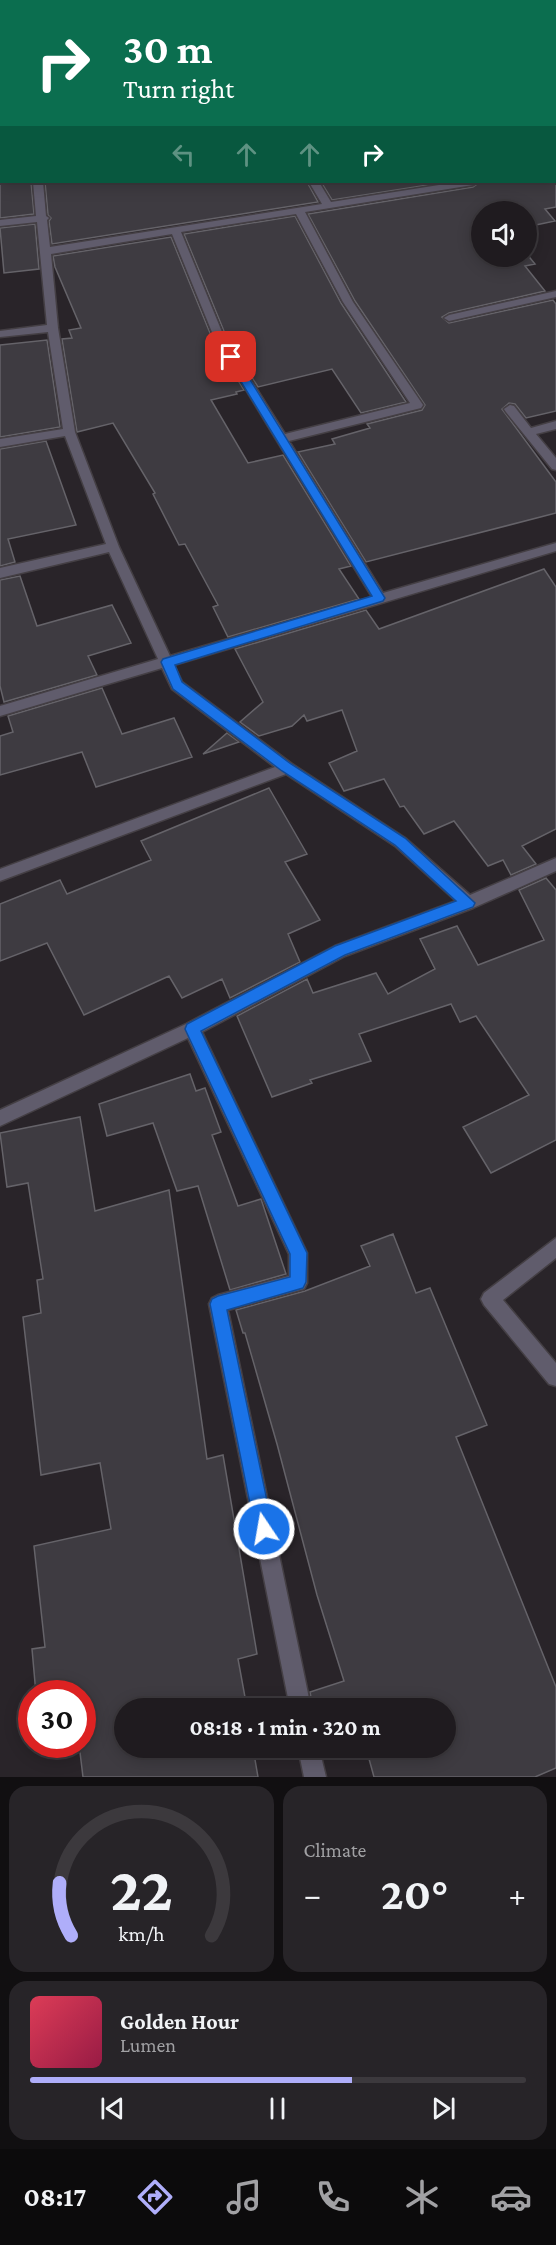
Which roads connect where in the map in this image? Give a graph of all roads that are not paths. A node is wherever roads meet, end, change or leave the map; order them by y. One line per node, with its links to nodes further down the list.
1 (38, 183): 6 (street)
2 (315, 183): 4 (street)
3 (466, 183): 4 (street)
4 (327, 204): 5 (street)
5 (298, 209): 8 (street); 18 (street)
6 (44, 218): 7 (street); 9 (street)
7 (0, 223)
8 (174, 229): 9 (street); 18 (street)
9 (46, 251): 12 (street)
10 (556, 294): 11 (street)
11 (449, 318)
12 (53, 328): 13 (street); 16 (street)
13 (0, 334)
14 (510, 409): 17 (street)
15 (556, 425): 17 (street)
16 (69, 432): 19 (street); 21 (street)
17 (530, 432): 20 (street)
18 (280, 439): 24 (street)
19 (0, 443)
20 (556, 466)
21 (113, 547): 23 (street); 25 (street)
22 (556, 547): 24 (street)
23 (0, 573)
24 (379, 598): 25 (street)
25 (168, 662): 26 (street); 27 (street)
26 (0, 711)
27 (287, 768): 29 (street); 30 (street)
28 (556, 864): 30 (street)
29 (0, 875)
30 (468, 903): 31 (street)
31 (192, 1029): 32 (street); 35 (street)
32 (0, 1118)
33 (556, 1247): 34 (street)
34 (556, 1377)
35 (299, 1698)
36 (311, 1758): 37 (street)
37 (315, 1777)

